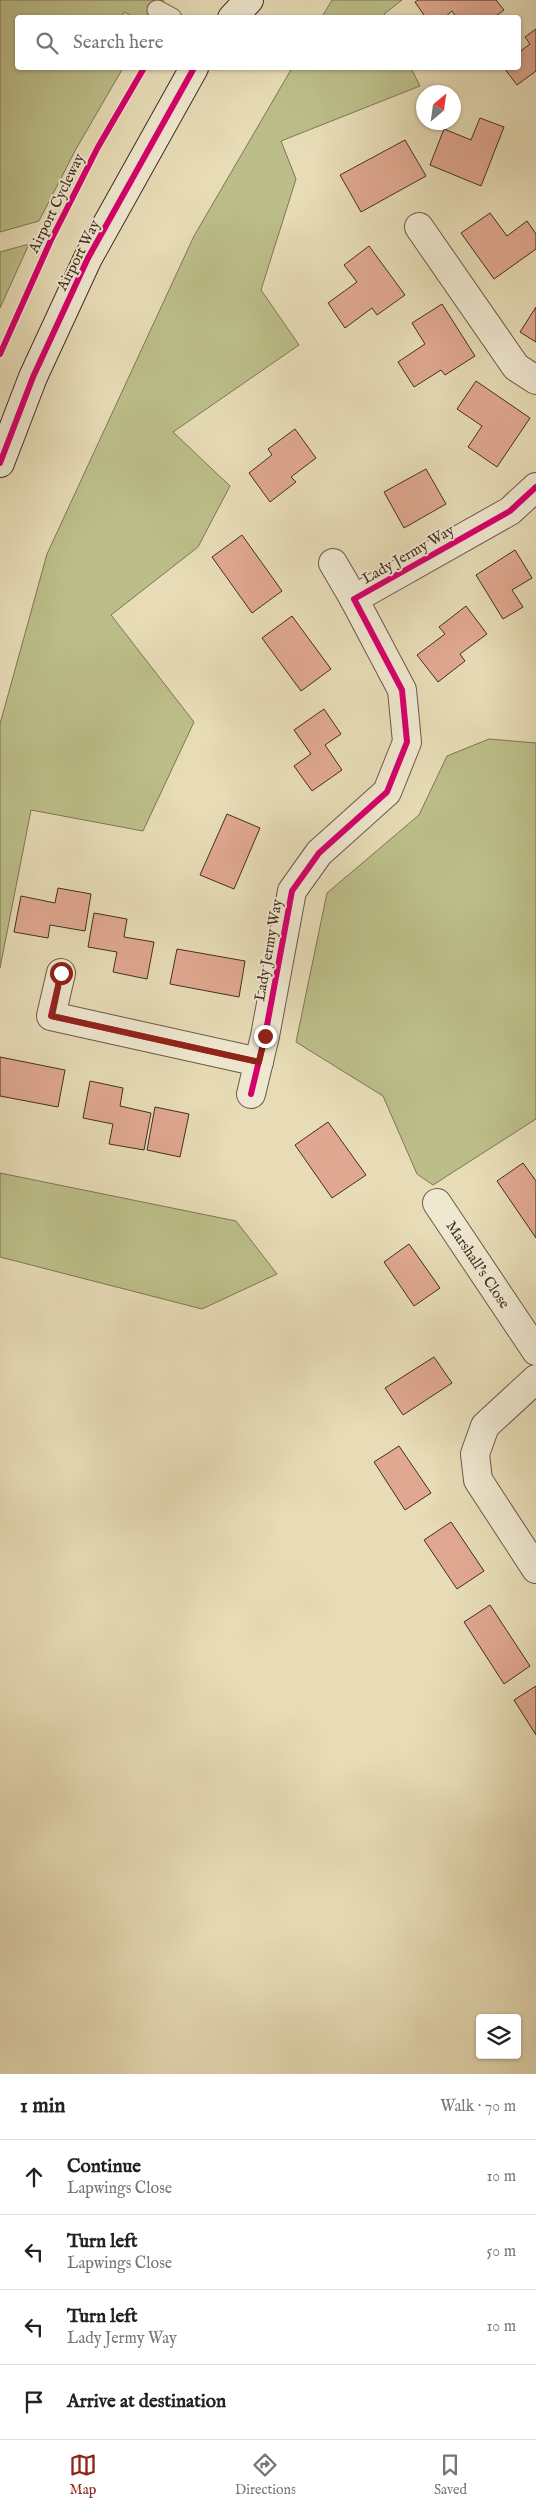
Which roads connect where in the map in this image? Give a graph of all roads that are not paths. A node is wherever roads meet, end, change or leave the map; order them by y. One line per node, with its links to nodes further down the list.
1 (239, 0): 3 (street)
2 (249, 0): 4 (street)
3 (228, 15)
4 (235, 15)
5 (193, 70): 8 (street, Airport Way)
6 (419, 227): 7 (street)
7 (536, 380)
8 (0, 463)
9 (536, 487): 11 (street, Lady Jermy Way)
10 (333, 563): 11 (street, Lady Jermy Way)
11 (354, 599): 13 (street, Lady Jermy Way)
12 (61, 973): 13 (street)
13 (259, 1062): 14 (street, Lady Jermy Way)
14 (251, 1094)
15 (437, 1203): 16 (street, Marshall's Close)
16 (536, 1351)
17 (536, 1379): 18 (street)
18 (536, 1569)

